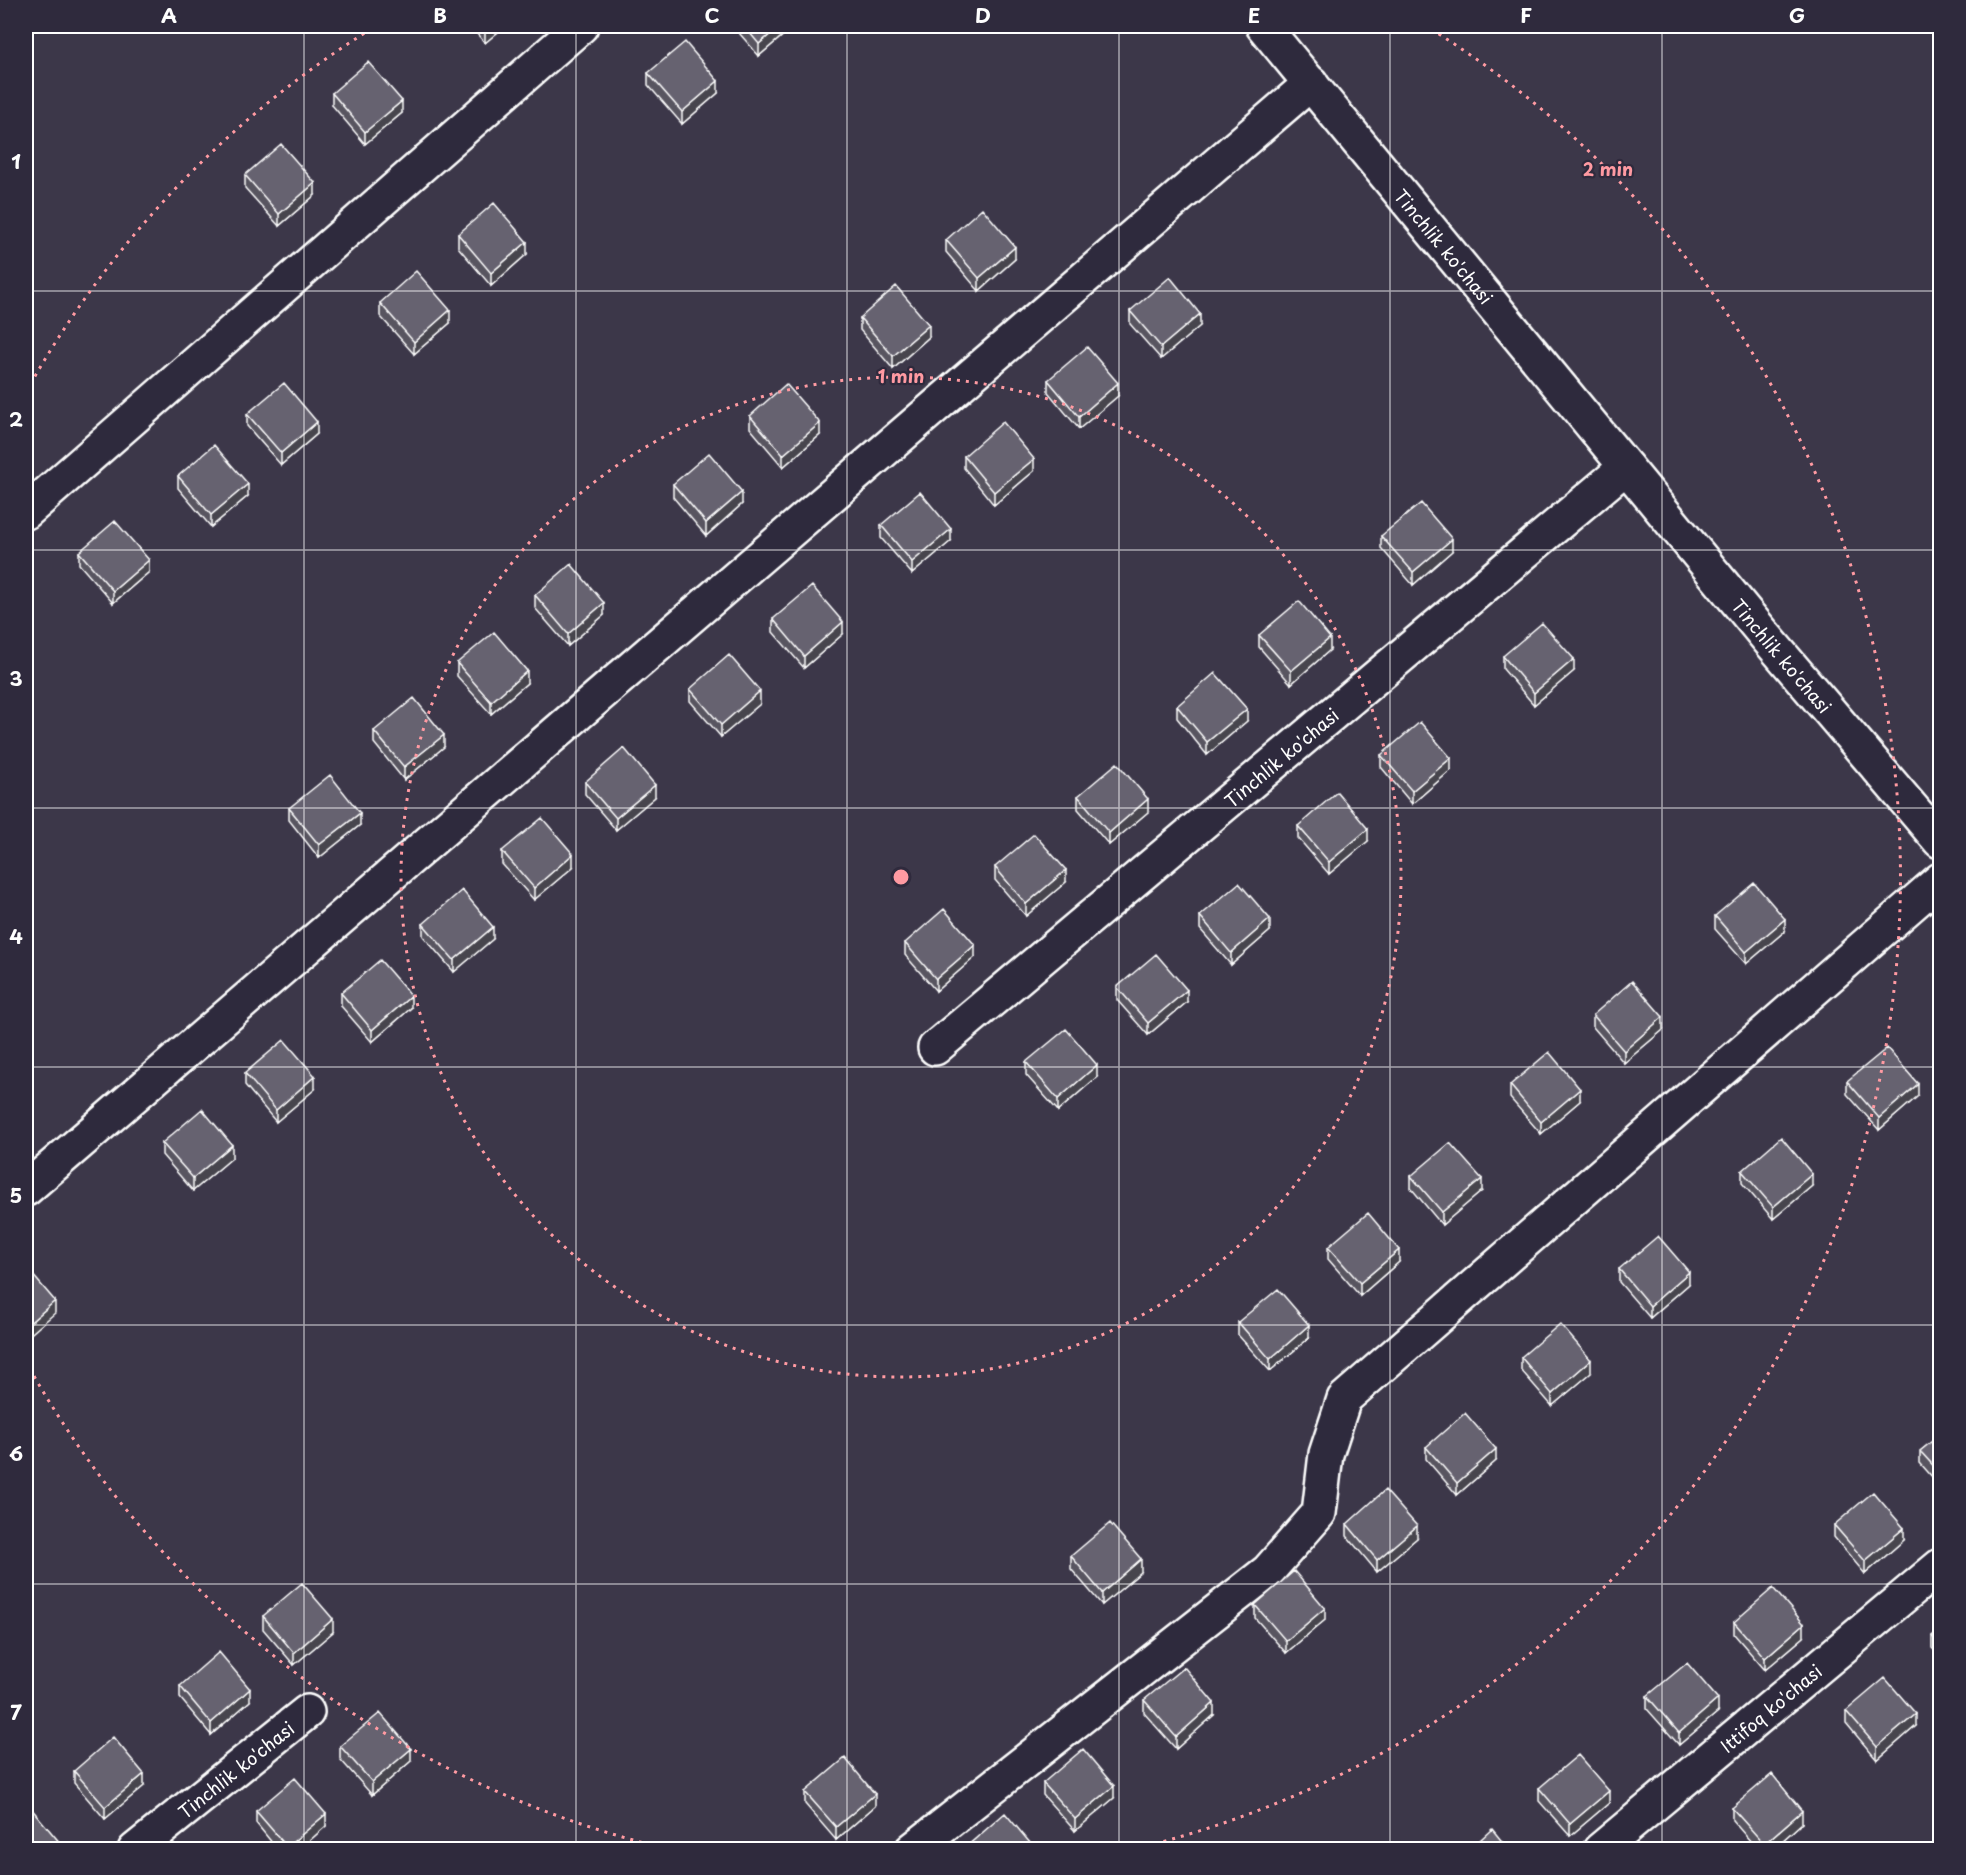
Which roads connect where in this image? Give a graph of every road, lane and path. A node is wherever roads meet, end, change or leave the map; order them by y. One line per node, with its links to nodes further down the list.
1 (581, 26): 5 (street)
2 (1263, 26): 3 (street, Tinchlik ko'chasi)
3 (1311, 83): 4 (street, Tinchlik ko'chasi); 9 (street)
4 (1626, 467): 6 (street, Tinchlik ko'chasi); 8 (street, Tinchlik ko'chasi)
5 (26, 512)
6 (1941, 841)
7 (1941, 880): 13 (street)
8 (935, 1048)
9 (26, 1190)
10 (1941, 1566): 14 (street, Ittifoq ko'chasi)
11 (308, 1712): 12 (street, Tinchlik ko'chasi)
12 (135, 1850)
13 (912, 1850)
14 (1600, 1850)

